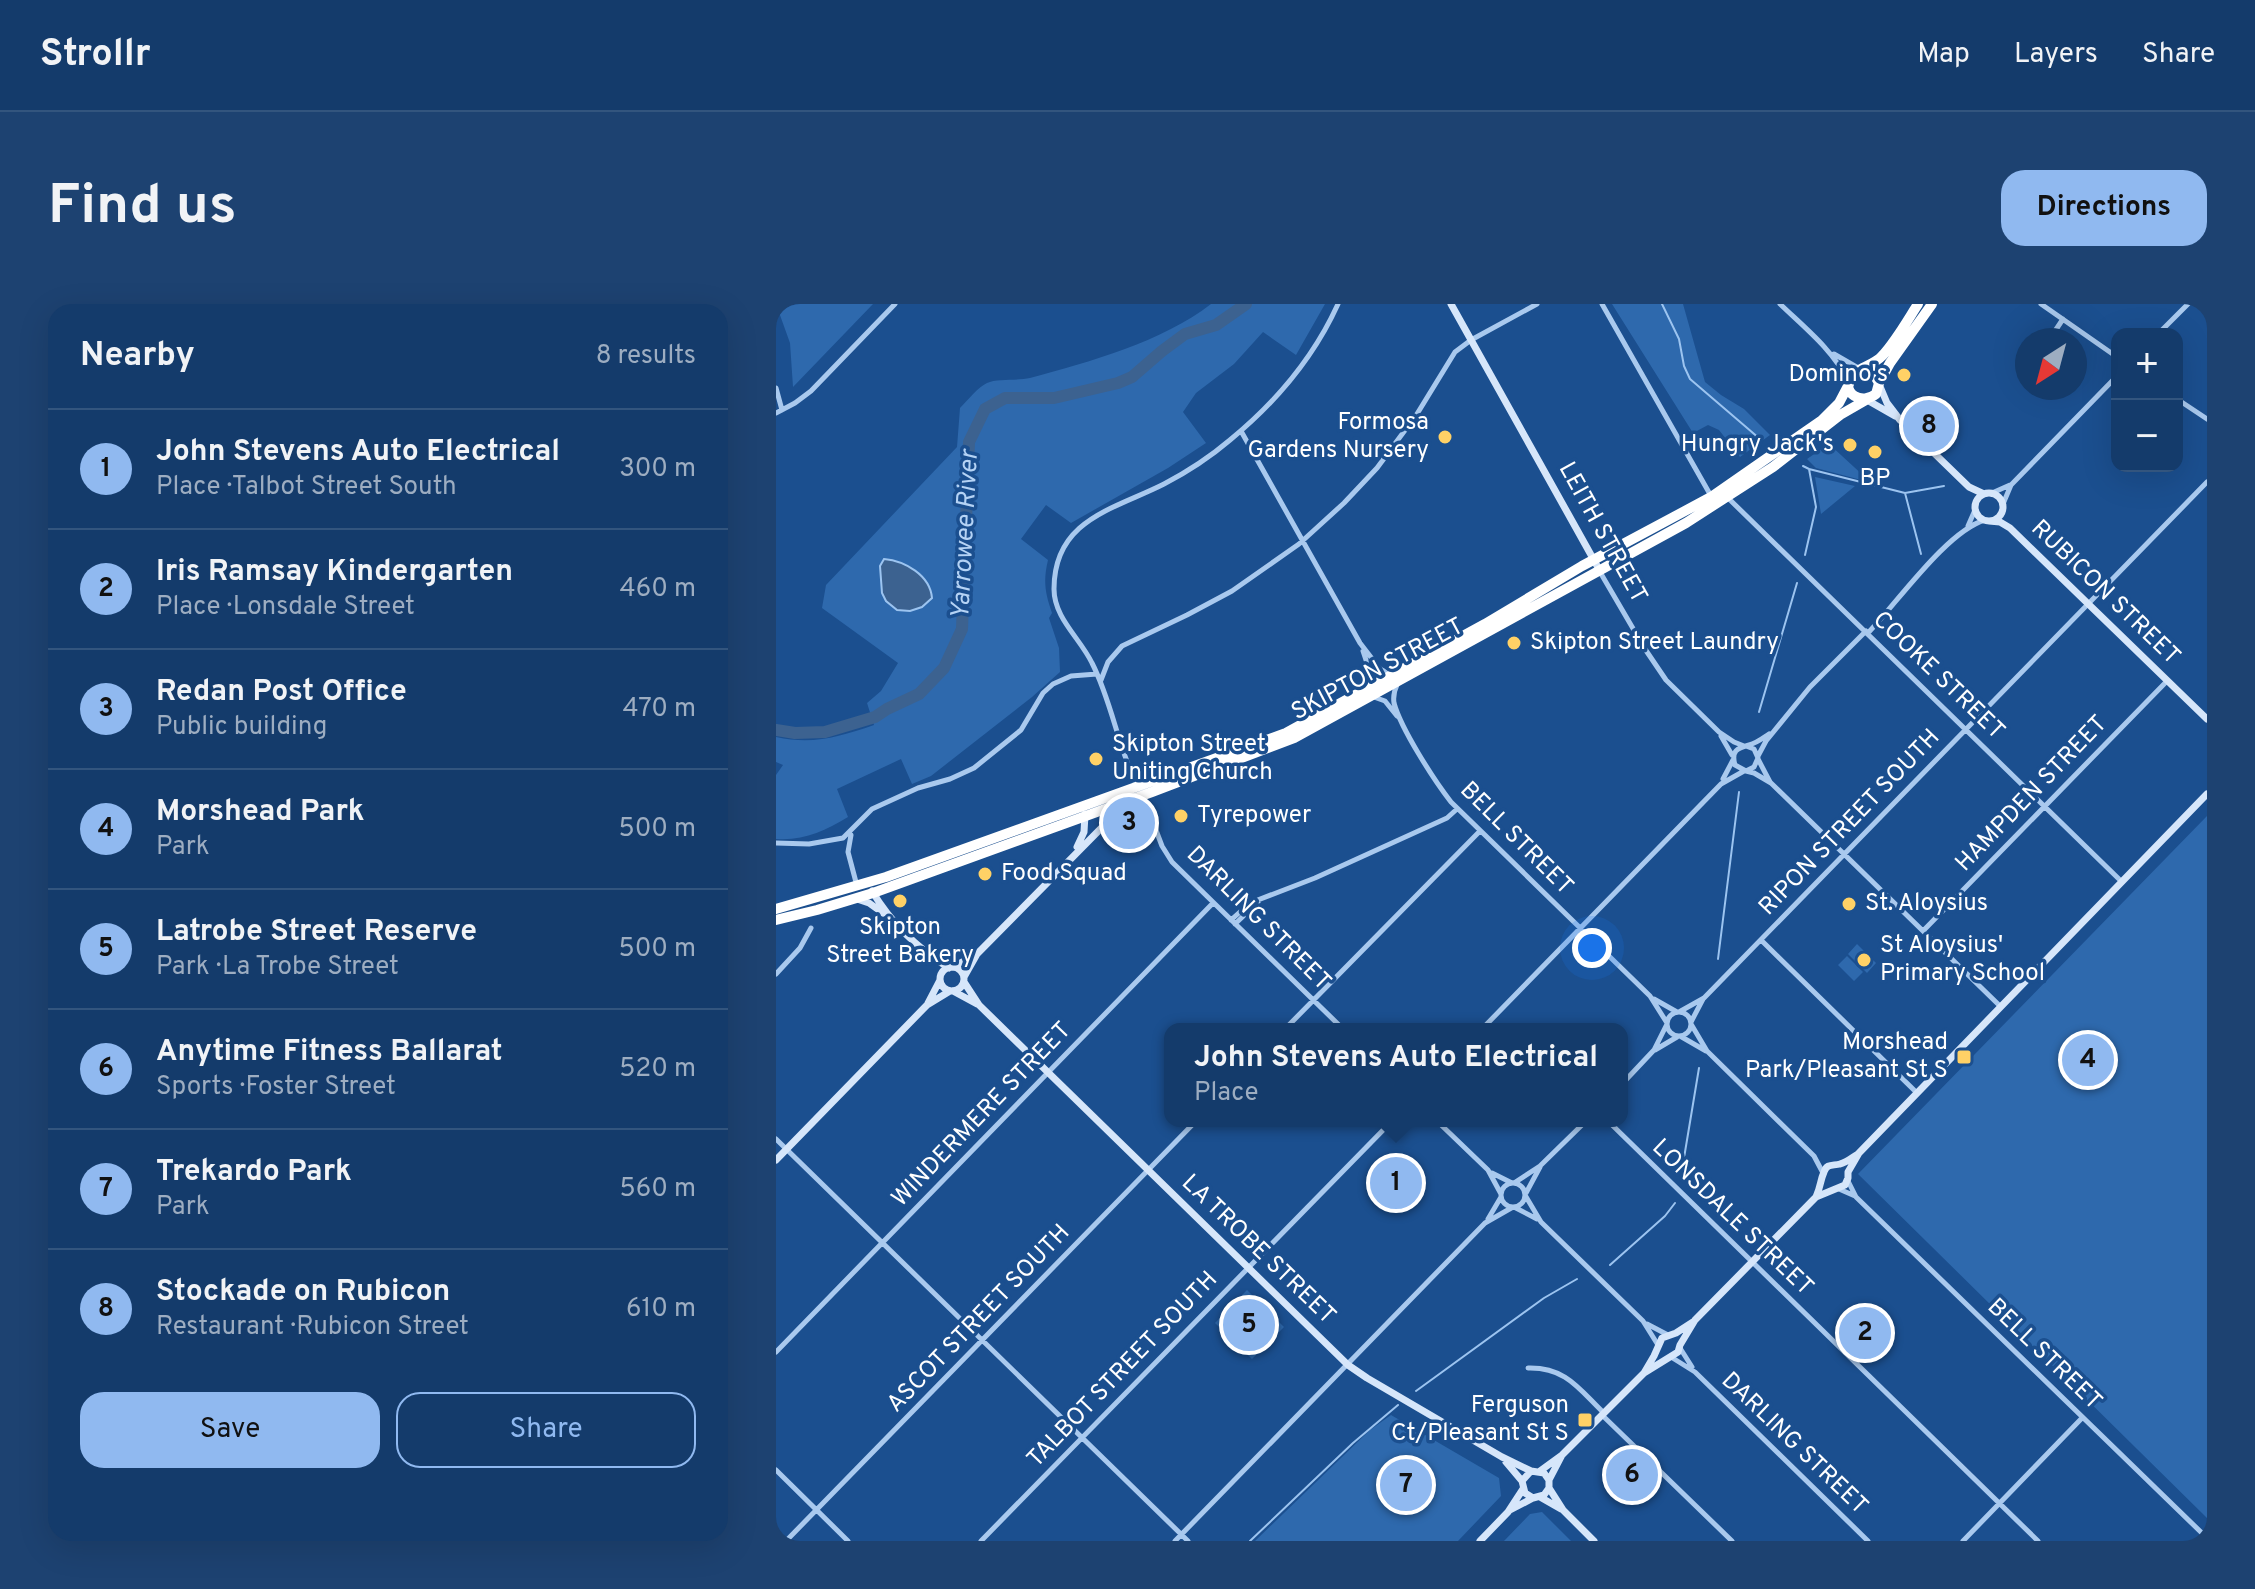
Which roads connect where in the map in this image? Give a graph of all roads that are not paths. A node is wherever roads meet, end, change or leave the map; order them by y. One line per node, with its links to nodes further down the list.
1 (895, 304): 26 (street)
2 (1338, 304): 29 (street, DARLING STREET)
3 (1451, 304): 16 (main road, LEITH STREET)
4 (1537, 304): 16 (street)
5 (1602, 304): 34 (street)
6 (1780, 304): 17 (street)
7 (1918, 304): 19 (highway)
8 (1932, 304): 22 (highway)
9 (2041, 304): 12 (street)
10 (2055, 304): 12 (street)
11 (2188, 304): 15 (street)
12 (2051, 311): 13 (street)
13 (2063, 319): 14 (street); 18 (street)
14 (2057, 328)
15 (2164, 328)
16 (1471, 340): 41 (street); 42 (main road, LEITH STREET)
17 (1827, 349): 19 (street); 21 (street)
18 (2111, 353)
19 (1863, 370): 21 (highway); 22 (highway)
20 (2111, 382): 31 (street)
21 (1849, 383): 24 (highway); 34 (highway, SKIPTON STREET)
22 (1879, 384): 24 (highway); 28 (main road)
23 (776, 388): 26 (street)
24 (1866, 400): 28 (main road); 35 (highway, SKIPTON STREET)
25 (2178, 400): 27 (street)
26 (779, 411)
27 (2207, 419)
28 (1900, 420): 32 (main road)
29 (1241, 431): 41 (street); 47 (street, DARLING STREET)
30 (2207, 482): 44 (street, RIPON STREET SOUTH)
31 (2011, 485): 33 (street); 37 (street)
32 (1969, 487): 33 (main road); 36 (main road)
33 (1988, 493): 36 (main road); 37 (main road)
34 (1711, 497): 42 (highway, SKIPTON STREET)
35 (1727, 497): 43 (highway, SKIPTON STREET); 45 (street, COOKE STREET)
36 (1975, 507): 38 (main road); 40 (street)
37 (2003, 507): 38 (main road); 39 (main road, RUBICON STREET)
38 (1987, 521): 39 (main road, RUBICON STREET); 40 (street)
39 (2010, 528): 44 (main road, RUBICON STREET)
40 (1965, 530): 45 (street)
41 (1303, 541): 46 (street); 50 (street)
42 (1594, 560): 43 (main road, LEITH STREET); 48 (highway, SKIPTON STREET)
43 (1600, 571): 48 (highway, SKIPTON STREET); 55 (street, LEITH STREET)
44 (2089, 604): 49 (main road, RUBICON STREET); 53 (street, RIPON STREET SOUTH)
45 (1867, 632): 53 (street, COOKE STREET); 56 (street)
46 (1360, 643): 48 (street); 51 (street)
47 (1097, 674): 50 (street, DARLING STREET); 71 (street)
48 (1396, 678): 51 (highway, SKIPTON STREET); 54 (street, BELL STREET)
49 (2167, 681): 52 (main road, RUBICON STREET); 68 (street, HAMPDEN STREET)
50 (1102, 687): 63 (street, DARLING STREET)
51 (1369, 693): 54 (street, BELL STREET); 63 (highway, SKIPTON STREET); 65 (highway, SKIPTON STREET)
52 (2207, 719)
53 (1966, 729): 68 (street, COOKE STREET); 76 (street, RIPON STREET SOUTH)
54 (1407, 730): 69 (street, BELL STREET)
55 (1719, 732): 57 (street, LEITH STREET); 59 (street, LEITH STREET)
56 (1774, 732): 57 (street); 58 (street)
57 (1745, 746): 58 (street); 59 (street)
58 (1758, 757): 60 (street); 61 (street)
59 (1733, 758): 60 (street); 62 (street)
60 (1745, 771): 61 (street); 62 (street)
61 (1771, 783): 76 (street)
62 (1721, 784): 87 (street)
63 (1137, 785): 65 (street, DARLING STREET); 67 (highway, SKIPTON STREET)
64 (2207, 794): 78 (main road)
65 (1143, 796): 66 (highway, SKIPTON STREET); 81 (street, DARLING STREET)
66 (1128, 801): 70 (highway, SKIPTON STREET); 77 (main road)
67 (1087, 804): 70 (main road); 79 (highway, SKIPTON STREET)
68 (2045, 806): 78 (street, COOKE STREET); 88 (street, HAMPDEN STREET)
69 (1457, 809): 72 (street, BELL STREET); 85 (street)
70 (1084, 817): 77 (main road); 79 (highway, SKIPTON STREET)
71 (854, 826): 73 (street); 75 (street)
72 (1480, 831): 87 (street, BELL STREET); 99 (street)
73 (830, 840): 74 (street); 75 (street)
74 (776, 843)
75 (848, 854): 79 (street)
76 (1844, 854): 88 (street); 89 (street, RIPON STREET SOUTH)
77 (1069, 859): 91 (main road)
78 (2122, 882): 102 (main road)
79 (866, 887): 80 (highway, SKIPTON STREET); 82 (highway, SKIPTON STREET); 83 (main road)
80 (857, 899): 83 (main road); 84 (highway, SKIPTON STREET)
81 (1213, 903): 85 (street, DARLING STREET); 112 (street, WINDERMERE STREET)
82 (776, 909)
83 (891, 919): 90 (main road)
84 (776, 920)
85 (1233, 922): 99 (street, DARLING STREET)
86 (811, 928): 93 (street)
87 (1580, 928): 97 (street, BELL STREET); 106 (street)
88 (1923, 931): 102 (street)
89 (1761, 940): 98 (street, RIPON STREET SOUTH); 114 (street)
90 (925, 952): 92 (main road); 94 (main road)
91 (977, 954): 92 (main road); 95 (main road)
92 (951, 967): 94 (main road); 95 (main road)
93 (776, 974)
94 (940, 979): 96 (main road); 100 (main road)
95 (964, 980): 96 (main road); 101 (main road, LA TROBE STREET)
96 (952, 991): 100 (main road); 101 (main road, LA TROBE STREET)
97 (1650, 996): 103 (street, BELL STREET); 107 (street, BELL STREET)
98 (1704, 998): 103 (street, RIPON STREET SOUTH); 108 (street, RIPON STREET SOUTH)
99 (1314, 1000): 104 (street); 105 (street, DARLING STREET)
100 (927, 1005): 121 (main road)
101 (979, 1005): 112 (main road, LA TROBE STREET)
102 (2000, 1006): 114 (main road)
103 (1678, 1012): 107 (street); 108 (street)
104 (1291, 1023)
105 (1337, 1023)
106 (1488, 1023)
107 (1667, 1024): 109 (street); 110 (street)
108 (1691, 1024): 109 (street); 111 (street)
109 (1679, 1036): 110 (street); 111 (street)
110 (1654, 1050): 113 (street)
111 (1707, 1051): 123 (street)
112 (1048, 1073): 128 (main road, LA TROBE STREET); 141 (street, WINDERMERE STREET)
113 (1628, 1078)
114 (1917, 1093): 122 (main road)
115 (1190, 1127): 128 (street, ASCOT STREET SOUTH)
116 (1386, 1127): 143 (street, TALBOT STREET SOUTH)
117 (1443, 1127): 129 (street)
118 (1580, 1127): 127 (street)
119 (1614, 1127): 142 (street, LONSDALE STREET)
120 (776, 1139): 121 (street)
121 (786, 1149): 124 (main road); 141 (street)
122 (1859, 1153): 125 (main road); 131 (main road)
123 (1814, 1156): 126 (street); 130 (street)
124 (776, 1160)
125 (1840, 1164): 126 (main road); 131 (main road)
126 (1830, 1165): 130 (main road)
127 (1540, 1166): 132 (street); 135 (street)
128 (1148, 1170): 143 (main road, LA TROBE STREET); 147 (street, ASCOT STREET SOUTH)
129 (1488, 1170): 132 (street); 134 (street)
130 (1823, 1177): 133 (main road); 136 (main road)
131 (1848, 1177): 133 (main road); 137 (street, BELL STREET)
132 (1513, 1183): 134 (street); 135 (street)
133 (1835, 1189): 136 (main road); 137 (street, BELL STREET)
134 (1501, 1195): 138 (street); 140 (street)
135 (1525, 1195): 138 (street); 139 (street)
136 (1816, 1197): 142 (main road)
137 (1856, 1197): 157 (street, BELL STREET)
138 (1514, 1207): 139 (street); 140 (street)
139 (1541, 1222): 145 (street)
140 (1485, 1223): 152 (street)
141 (882, 1243): 147 (street); 150 (street, WINDERMERE STREET)
142 (1752, 1262): 144 (main road); 166 (street, LONSDALE STREET)
143 (1248, 1268): 152 (main road, LA TROBE STREET); 158 (street, TALBOT STREET SOUTH)
144 (1695, 1320): 146 (main road); 149 (main road)
145 (1643, 1321): 146 (street); 148 (street)
146 (1669, 1335): 148 (main road); 149 (main road)
147 (983, 1341): 158 (street); 167 (street, ASCOT STREET SOUTH)
148 (1658, 1346): 151 (main road); 155 (main road)
149 (1680, 1346): 151 (main road); 154 (street, DARLING STREET)
150 (776, 1352)
151 (1670, 1357): 154 (street, DARLING STREET); 155 (main road)
152 (1348, 1365): 160 (main road, LA TROBE STREET); 170 (street)
153 (1528, 1368): 156 (street)
154 (1695, 1372): 180 (street, DARLING STREET)
155 (1644, 1373): 156 (main road)
156 (1603, 1414): 159 (main road); 179 (street)
157 (2082, 1418): 166 (street); 171 (street, BELL STREET)
158 (1082, 1437): 170 (street); 174 (street, TALBOT STREET SOUTH)
159 (1562, 1455): 162 (main road); 163 (main road)
160 (1502, 1457): 162 (main road, LA TROBE STREET); 164 (main road, LA TROBE STREET)
161 (776, 1470): 167 (street)
162 (1536, 1471): 163 (main road, LA TROBE STREET); 164 (main road)
163 (1549, 1484): 165 (main road); 168 (main road)
164 (1522, 1485): 165 (main road, LA TROBE STREET); 169 (main road)
165 (1536, 1498): 168 (main road); 169 (main road)
166 (2000, 1504): 181 (street); 182 (street, LONSDALE STREET)
167 (817, 1510): 172 (street, ASCOT STREET SOUTH); 173 (street)
168 (1563, 1510): 178 (main road)
169 (1508, 1512): 177 (main road)
170 (1182, 1535): 175 (street); 176 (street)
171 (2207, 1538)
172 (786, 1541)
173 (848, 1541)
174 (981, 1541)
175 (1175, 1541)
176 (1188, 1541)
177 (1480, 1541)
178 (1594, 1541)
179 (1732, 1541)
180 (1868, 1541)
181 (1963, 1541)
182 (2038, 1541)

